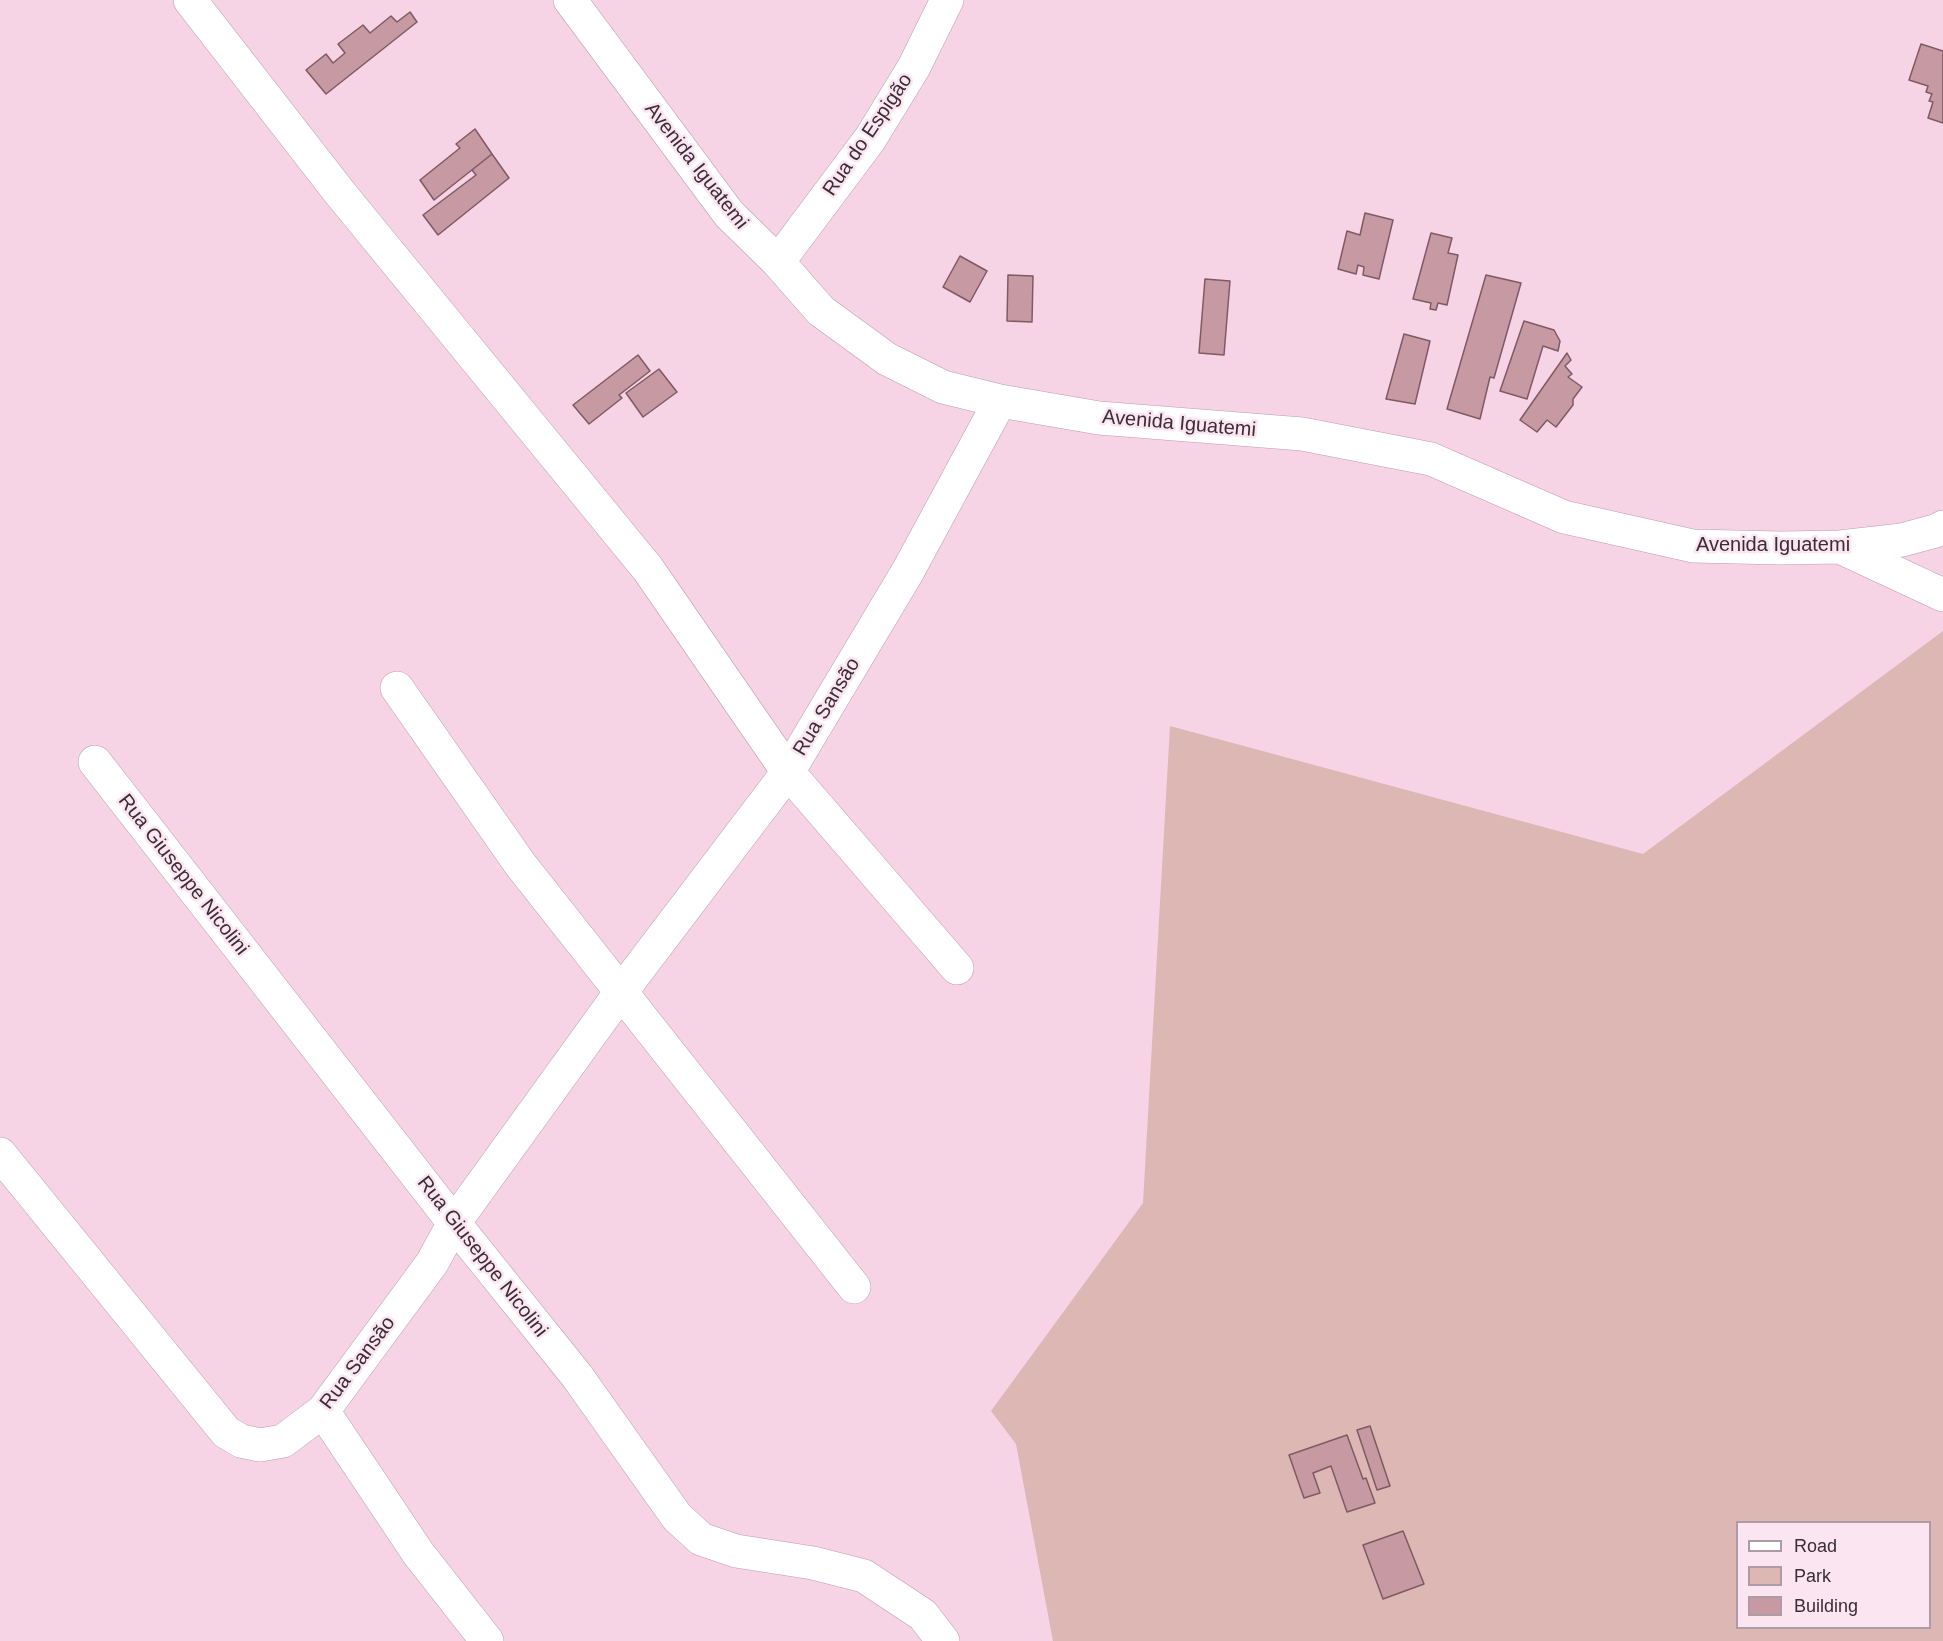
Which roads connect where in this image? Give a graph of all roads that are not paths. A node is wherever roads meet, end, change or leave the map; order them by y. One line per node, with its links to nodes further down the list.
1 (190, 0): 11 (street)
2 (570, 0): 4 (street, Avenida Iguatemi)
3 (947, 0): 4 (street, Rua do Espigão)
4 (778, 262): 5 (street, Avenida Iguatemi)
5 (1000, 401): 7 (street, Avenida Iguatemi); 11 (street, Rua Sansão)
6 (1943, 527): 7 (street, Avenida Iguatemi)
7 (1840, 547): 8 (street)
8 (1943, 595)
9 (397, 687): 13 (street)
10 (95, 762): 15 (street, Rua Giuseppe Nicolini)
11 (788, 772): 12 (street); 13 (street, Rua Sansão)
12 (957, 968)
13 (621, 992): 15 (street, Rua Sansão); 16 (street)
14 (0, 1154): 17 (street, Rua Sansão)
15 (454, 1222): 17 (street, Rua Sansão); 19 (street, Rua Giuseppe Nicolini)
16 (854, 1287)
17 (323, 1411): 18 (street)
18 (487, 1641)
19 (943, 1641)

